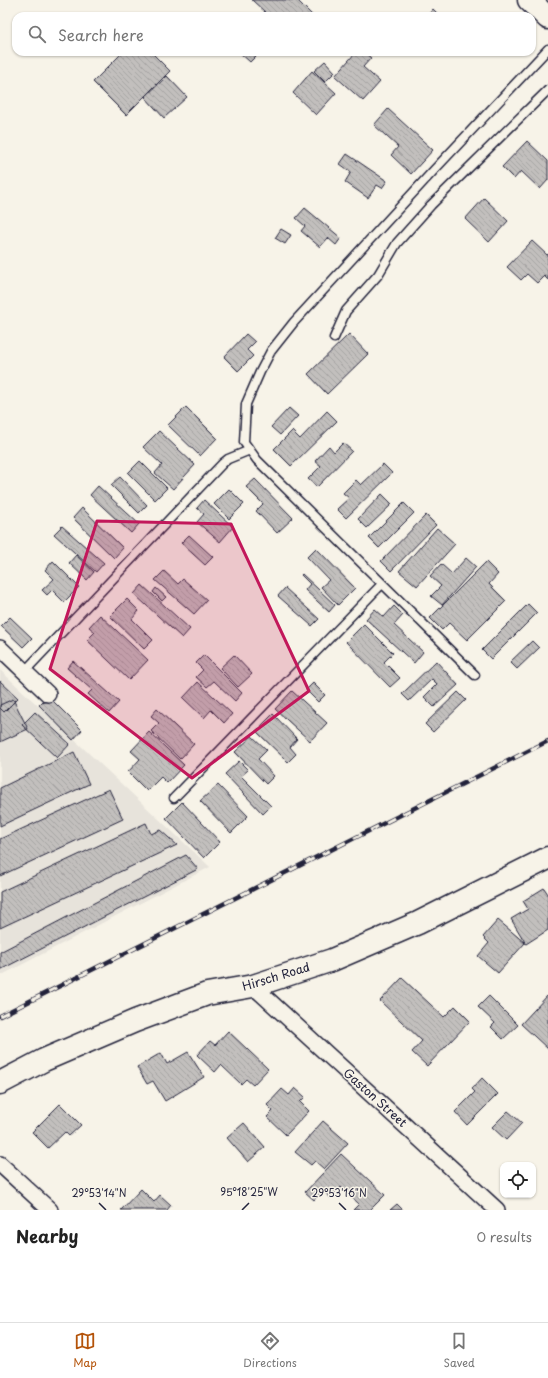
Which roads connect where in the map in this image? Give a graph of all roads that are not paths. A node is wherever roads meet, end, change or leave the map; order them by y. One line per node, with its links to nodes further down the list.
1 (529, 0): 2 (main road)
2 (548, 18)
3 (548, 49): 6 (lane)
4 (548, 90): 5 (lane)
5 (334, 338)
6 (250, 450): 7 (lane); 9 (lane)
7 (382, 584): 10 (lane); 12 (lane)
8 (0, 648): 9 (street)
9 (24, 672): 11 (street)
10 (476, 675)
11 (48, 694)
12 (174, 798)
13 (548, 858): 14 (main road, Hirsch Road)
14 (253, 986): 15 (main road, Hirsch Road); 18 (street, Gaston Street)
15 (0, 1083)
16 (0, 1164): 17 (street)
17 (50, 1210)
18 (497, 1210)

